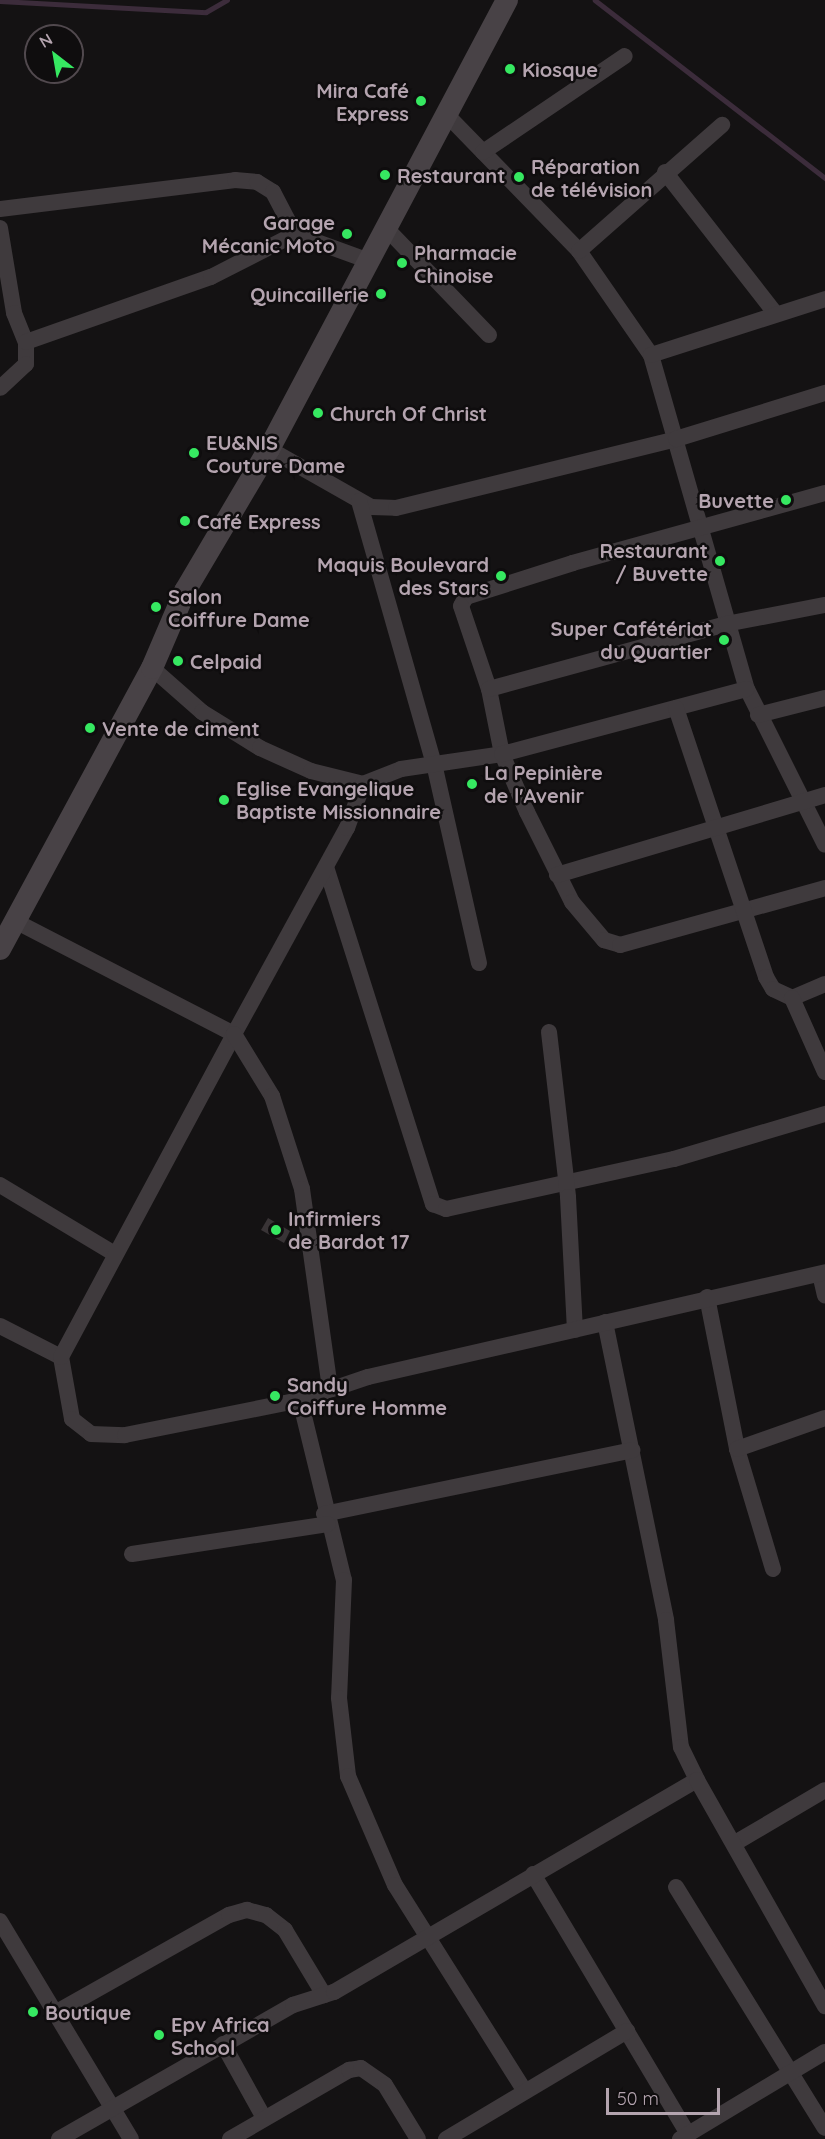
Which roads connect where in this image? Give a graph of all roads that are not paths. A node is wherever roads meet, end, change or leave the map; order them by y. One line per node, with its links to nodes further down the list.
1 (507, 0): 3 (street)
2 (625, 56): 5 (street)
3 (446, 114): 5 (street); 8 (street)
4 (722, 125): 6 (street)
5 (483, 152): 11 (street)
6 (665, 172): 11 (street); 14 (street)
7 (0, 208): 10 (street)
8 (385, 227): 12 (street); 15 (street)
9 (0, 228): 16 (street)
10 (295, 234): 12 (street); 16 (street)
11 (579, 251): 17 (street)
12 (369, 261): 21 (street)
13 (825, 299): 14 (street)
14 (775, 313): 17 (street)
15 (489, 335)
16 (26, 342): 18 (street)
17 (651, 355): 20 (street)
18 (0, 388)
19 (825, 393): 20 (street)
20 (676, 439): 23 (street); 24 (street)
21 (269, 449): 23 (street); 27 (street)
22 (825, 493): 24 (street)
23 (359, 501): 34 (street)
24 (699, 527): 26 (street); 28 (street)
25 (825, 604): 26 (street)
26 (726, 624): 28 (street); 29 (street)
27 (152, 668): 35 (street); 44 (street)
28 (489, 689): 33 (street)
29 (747, 689): 31 (street); 32 (street)
30 (825, 698): 32 (street)
31 (676, 708): 33 (street); 38 (street)
32 (758, 715): 37 (street)
33 (502, 754): 34 (street); 41 (street)
34 (435, 768): 35 (street); 46 (street)
35 (363, 784): 40 (street)
36 (825, 795): 37 (street)
37 (800, 801): 38 (street); 39 (street)
38 (718, 826): 41 (street); 43 (street)
39 (825, 845)
40 (326, 867): 50 (street); 53 (street)
41 (557, 875): 43 (street)
42 (825, 888): 43 (street)
43 (745, 911): 48 (street)
44 (15, 921): 45 (street); 50 (street)
45 (0, 948)
46 (479, 963)
47 (825, 984): 48 (street)
48 (792, 998): 51 (street)
49 (549, 1032): 53 (street)
50 (234, 1034): 55 (street); 63 (street)
51 (825, 1072)
52 (825, 1114): 53 (street)
53 (565, 1181): 61 (street)
54 (0, 1185): 55 (street)
55 (115, 1254): 62 (street)
56 (822, 1273): 57 (street); 58 (street)
57 (825, 1295)
58 (707, 1297): 59 (street); 66 (street)
59 (605, 1322): 61 (street); 67 (street)
60 (0, 1326): 62 (street)
61 (575, 1329): 63 (street)
62 (61, 1357): 64 (street)
63 (330, 1388): 64 (street)
64 (300, 1400): 68 (street)
65 (825, 1418): 66 (street)
66 (737, 1449): 70 (street)
67 (632, 1450): 68 (street); 71 (street)
68 (326, 1519): 69 (street); 77 (street)
69 (132, 1554)
70 (773, 1569)
71 (697, 1780): 73 (street); 74 (street)
72 (825, 1790): 73 (street)
73 (735, 1843): 79 (street)
74 (533, 1874): 77 (street); 81 (street)
75 (676, 1887): 84 (street)
76 (0, 1921): 80 (street)
77 (428, 1937): 78 (street); 85 (street)
78 (324, 1995): 80 (street); 82 (street)
79 (825, 2006)
80 (56, 2013): 86 (street)
81 (627, 2031): 85 (street); 89 (street)
82 (223, 2044): 86 (street); 87 (street)
83 (825, 2052): 84 (street)
84 (790, 2072): 88 (street); 89 (street)
85 (525, 2090): 94 (street)
86 (112, 2108): 90 (street); 91 (street)
87 (264, 2118): 92 (street); 93 (street)
88 (825, 2128)
89 (683, 2136)
90 (59, 2139)
91 (131, 2139)
92 (230, 2139)
93 (418, 2139)
94 (446, 2139)

